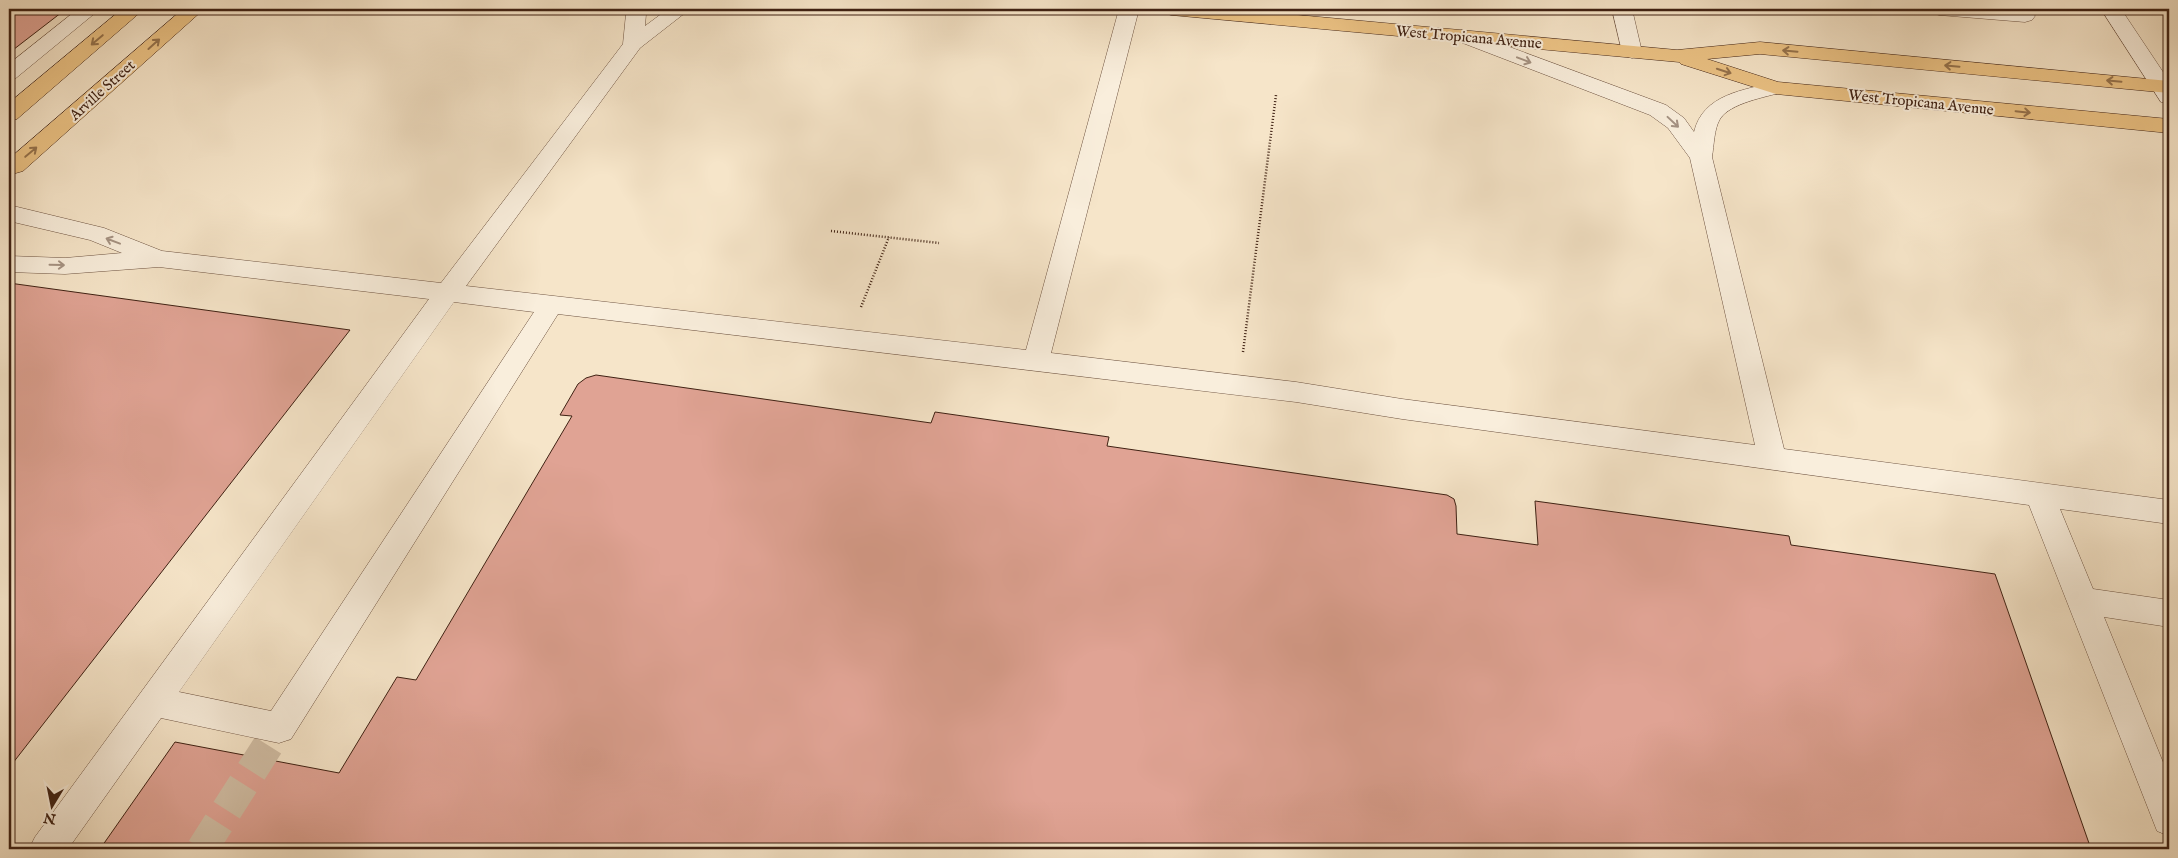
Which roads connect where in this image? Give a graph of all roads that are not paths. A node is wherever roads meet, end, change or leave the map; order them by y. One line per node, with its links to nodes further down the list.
1 (90, 9): 16 (street)
2 (134, 9): 19 (main road, one-way to 19)
3 (194, 9): 22 (main road, Arville Street, one-way to 3)
4 (632, 9): 13 (street)
5 (680, 9): 13 (street)
6 (1129, 9): 28 (street)
7 (1171, 9): 12 (main road, West Tropicana Avenue)
8 (1622, 9): 14 (street)
9 (1939, 9): 10 (street)
10 (2020, 9)
11 (2111, 9): 18 (street)
12 (1462, 36): 14 (main road, West Tropicana Avenue); 21 (street, one-way to 21)
13 (633, 44): 26 (street)
14 (1632, 52): 15 (main road, West Tropicana Avenue)
15 (1677, 56): 17 (main road, West Tropicana Avenue, one-way to 17); 18 (main road, West Tropicana Avenue, one-way to 15)
16 (9, 74)
17 (1776, 88): 20 (main road, West Tropicana Avenue, one-way to 20); 21 (street)
18 (2167, 90)
19 (9, 114)
20 (2169, 126)
21 (1701, 157): 29 (street)
22 (9, 168)
23 (9, 213): 24 (street, one-way to 23)
24 (159, 258): 25 (street, one-way to 24); 26 (street)
25 (9, 264)
26 (448, 292): 27 (street); 34 (street)
27 (552, 304): 28 (street); 34 (street)
28 (1036, 360): 29 (street)
29 (1772, 458): 30 (street)
30 (2040, 495): 31 (street); 32 (street)
31 (2169, 512)
32 (2083, 601): 33 (street); 35 (street)
33 (2169, 613)
34 (153, 701): 36 (street)
35 (2169, 819)
36 (47, 849)

